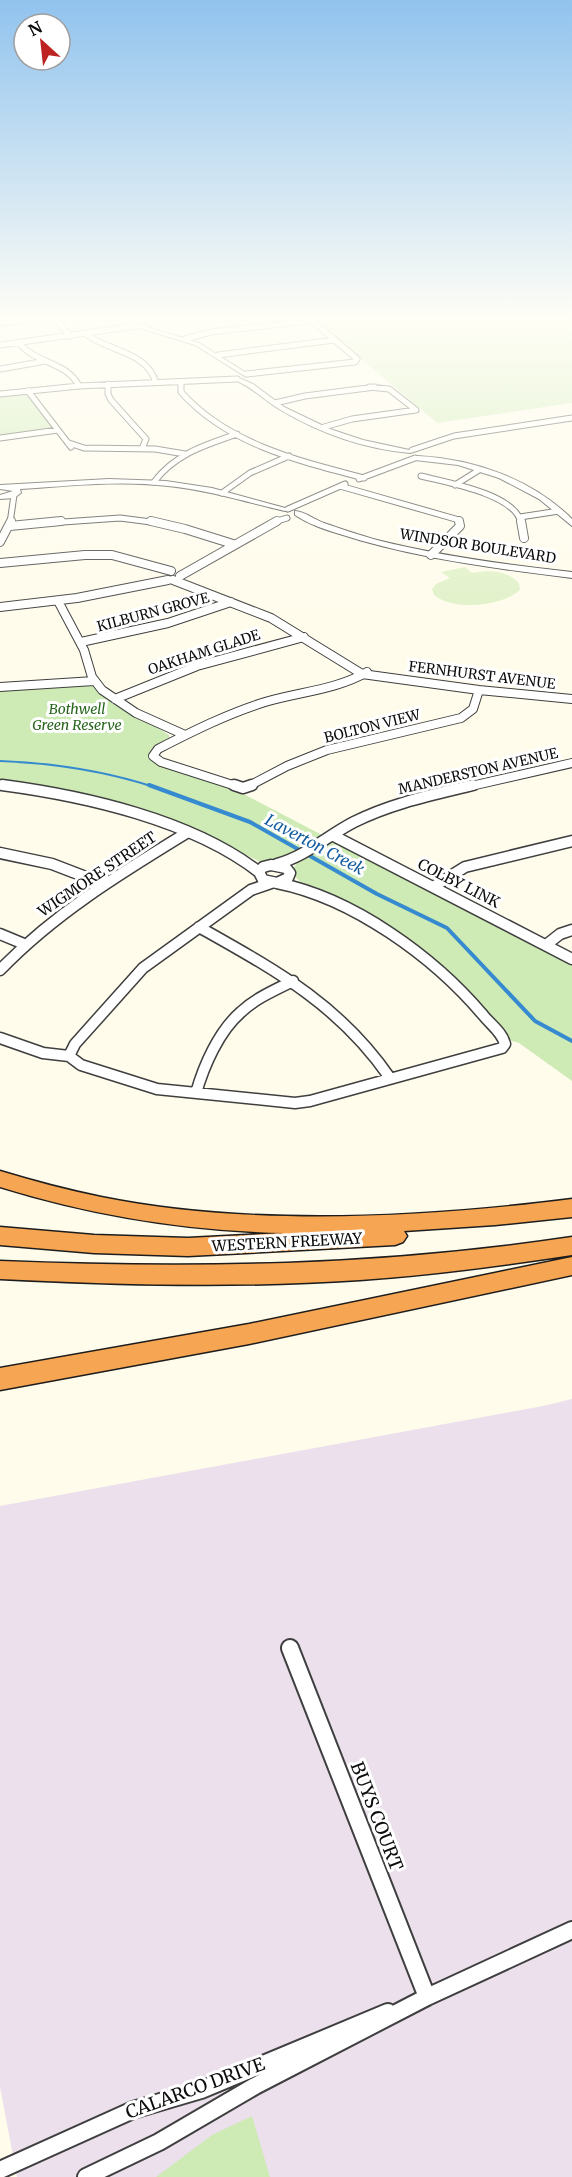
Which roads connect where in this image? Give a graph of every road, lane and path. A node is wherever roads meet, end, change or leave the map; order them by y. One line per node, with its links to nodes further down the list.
1 (52, 422): 8 (street)
2 (130, 422): 11 (street)
3 (214, 422): 9 (street)
4 (311, 422): 7 (street)
5 (344, 422): 7 (street)
6 (548, 422): 13 (street)
7 (324, 428): 13 (street)
8 (58, 429): 10 (street); 11 (street)
9 (237, 435): 12 (street); 14 (street)
10 (0, 438)
11 (142, 449): 12 (street)
12 (185, 454): 19 (street)
13 (414, 454): 15 (street); 17 (street)
14 (290, 456): 17 (street); 24 (street)
15 (479, 470): 20 (street); 28 (street)
16 (421, 476): 20 (street)
17 (364, 478): 21 (street)
18 (0, 481): 23 (street)
19 (154, 482): 23 (street, WINDSOR BOULEVARD); 24 (street, WINDSOR BOULEVARD)
20 (455, 485): 30 (street)
21 (340, 486): 27 (street); 37 (street)
22 (0, 487): 23 (street)
23 (14, 490): 25 (street); 26 (street)
24 (222, 492): 29 (street, WINDSOR BOULEVARD)
25 (1, 497): 26 (street)
26 (13, 506): 33 (street)
27 (299, 510): 29 (street, WINDSOR BOULEVARD); 31 (street, WINDSOR BOULEVARD)
28 (559, 511): 30 (street); 32 (street)
29 (284, 513): 31 (street, WINDSOR BOULEVARD); 36 (street)
30 (520, 518): 34 (street)
31 (311, 521): 37 (street, WINDSOR BOULEVARD)
32 (572, 524)
33 (10, 526): 35 (street); 36 (street)
34 (524, 538)
35 (0, 542)
36 (233, 544): 39 (street)
37 (431, 555): 43 (street, WINDSOR BOULEVARD)
38 (0, 563): 40 (street)
39 (196, 565): 41 (street); 44 (street)
40 (152, 567): 41 (street); 42 (street)
41 (172, 571): 42 (street); 44 (street)
42 (160, 575): 44 (street); 45 (street)
43 (572, 575)
44 (175, 578): 45 (street); 47 (street)
45 (144, 584): 46 (street)
46 (58, 601): 48 (street); 50 (street)
47 (231, 602): 49 (street); 50 (street, KILBURN GROVE)
48 (0, 607)
49 (304, 637): 51 (street); 55 (street, OAKHAM GLADE)
50 (81, 642): 52 (street)
51 (363, 673): 54 (street, FERNHURST AVENUE); 57 (street)
52 (93, 678): 53 (street); 55 (street)
53 (0, 687)
54 (479, 690): 56 (street, FERNHURST AVENUE); 57 (street, BOLTON VIEW)
55 (115, 699): 57 (street)
56 (572, 699)
57 (181, 737)
58 (571, 764): 61 (street, MANDERSTON AVENUE)
59 (0, 785): 60 (street)
60 (188, 832): 65 (street); 70 (street, WIGMORE STREET)
61 (332, 835): 64 (street, MANDERSTON AVENUE); 71 (street, COLBY LINK)
62 (572, 841): 71 (street)
63 (0, 853): 70 (street)
64 (296, 859): 66 (street, MANDERSTON AVENUE); 67 (street, MANDERSTON AVENUE)
65 (247, 861): 66 (street); 68 (street)
66 (274, 865): 67 (street); 68 (street)
67 (289, 873): 69 (street); 72 (street)
68 (259, 874): 69 (street); 73 (street)
69 (274, 883): 72 (street); 73 (street)
70 (104, 884): 77 (street, WIGMORE STREET)
71 (433, 886): 78 (street, COLBY LINK)
72 (304, 888): 84 (street)
73 (251, 890): 74 (street)
74 (199, 927): 81 (street); 83 (street)
75 (572, 930): 78 (street)
76 (0, 934): 77 (street)
77 (24, 944): 80 (street, WIGMORE STREET)
78 (546, 945): 79 (street, COLBY LINK)
79 (572, 959)
80 (0, 970)
81 (293, 981): 84 (street); 85 (street)
82 (0, 1038): 83 (street)
83 (71, 1053): 85 (street)
84 (390, 1078): 85 (street)
85 (196, 1093)
86 (0, 1179): 87 (highway)
87 (572, 1208)
88 (572, 1214): 89 (highway, WESTERN FREEWAY)
89 (0, 1236)
90 (572, 1246): 92 (highway, WESTERN FREEWAY)
91 (572, 1266): 93 (highway)
92 (0, 1270)
93 (0, 1379)
94 (290, 1648): 96 (street, BUYS COURT)
95 (572, 1930): 96 (street, CALARCO DRIVE)
96 (427, 1998): 97 (street, CALARCO DRIVE); 98 (street, CALARCO DRIVE)
97 (0, 2170)
98 (86, 2177)

